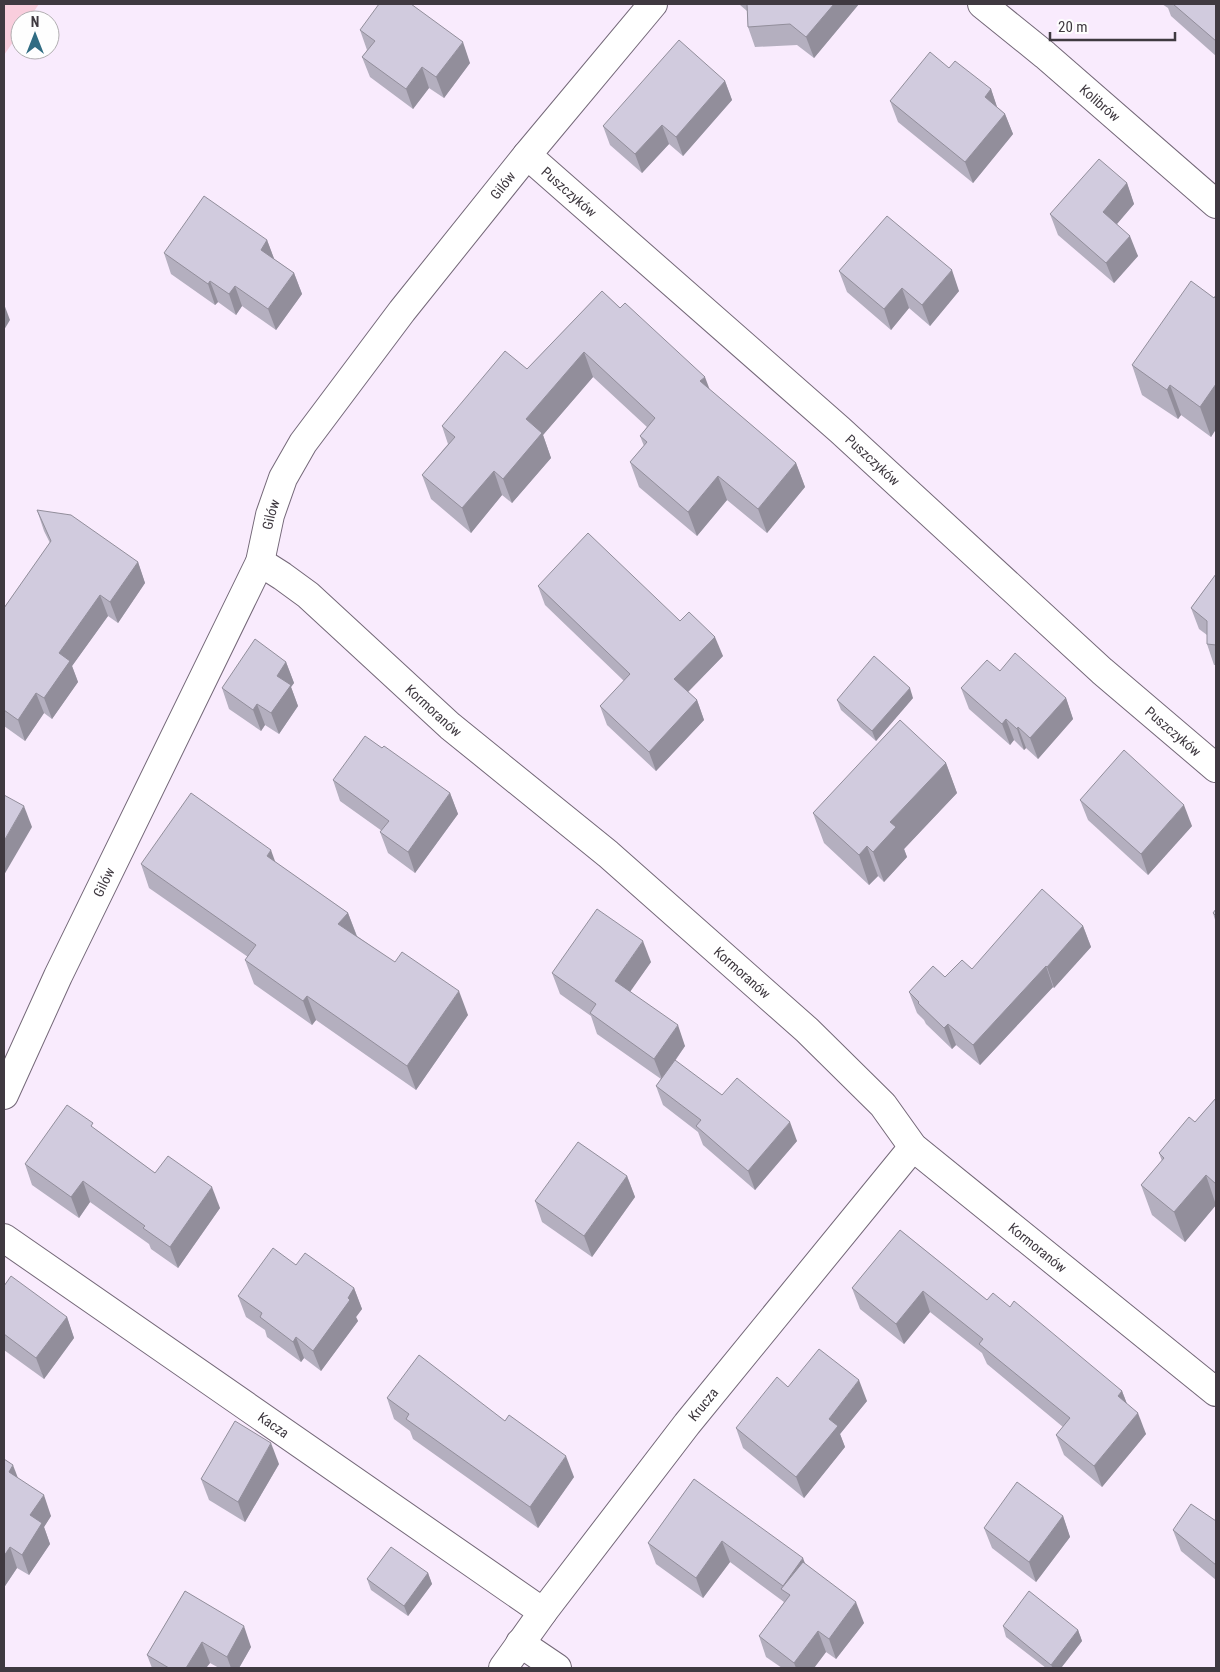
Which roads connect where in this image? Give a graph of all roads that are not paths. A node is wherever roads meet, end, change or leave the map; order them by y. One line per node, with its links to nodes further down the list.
1 (653, 4): 3 (street, Gilów)
2 (982, 4): 4 (street, Kolibrów)
3 (527, 155): 5 (street, Gilów); 6 (street, Puszczyków)
4 (1216, 204)
5 (260, 562): 7 (street, Gilów); 8 (street, Kormoranów)
6 (1216, 768)
7 (4, 1095)
8 (913, 1147): 10 (street, Kormoranów); 11 (street, Krucza)
9 (4, 1238): 11 (street, Kacza)
10 (1216, 1392)
11 (543, 1612): 12 (street, Krucza)
12 (520, 1643): 13 (street, Krucza); 14 (street)
13 (502, 1668)
14 (557, 1668)

